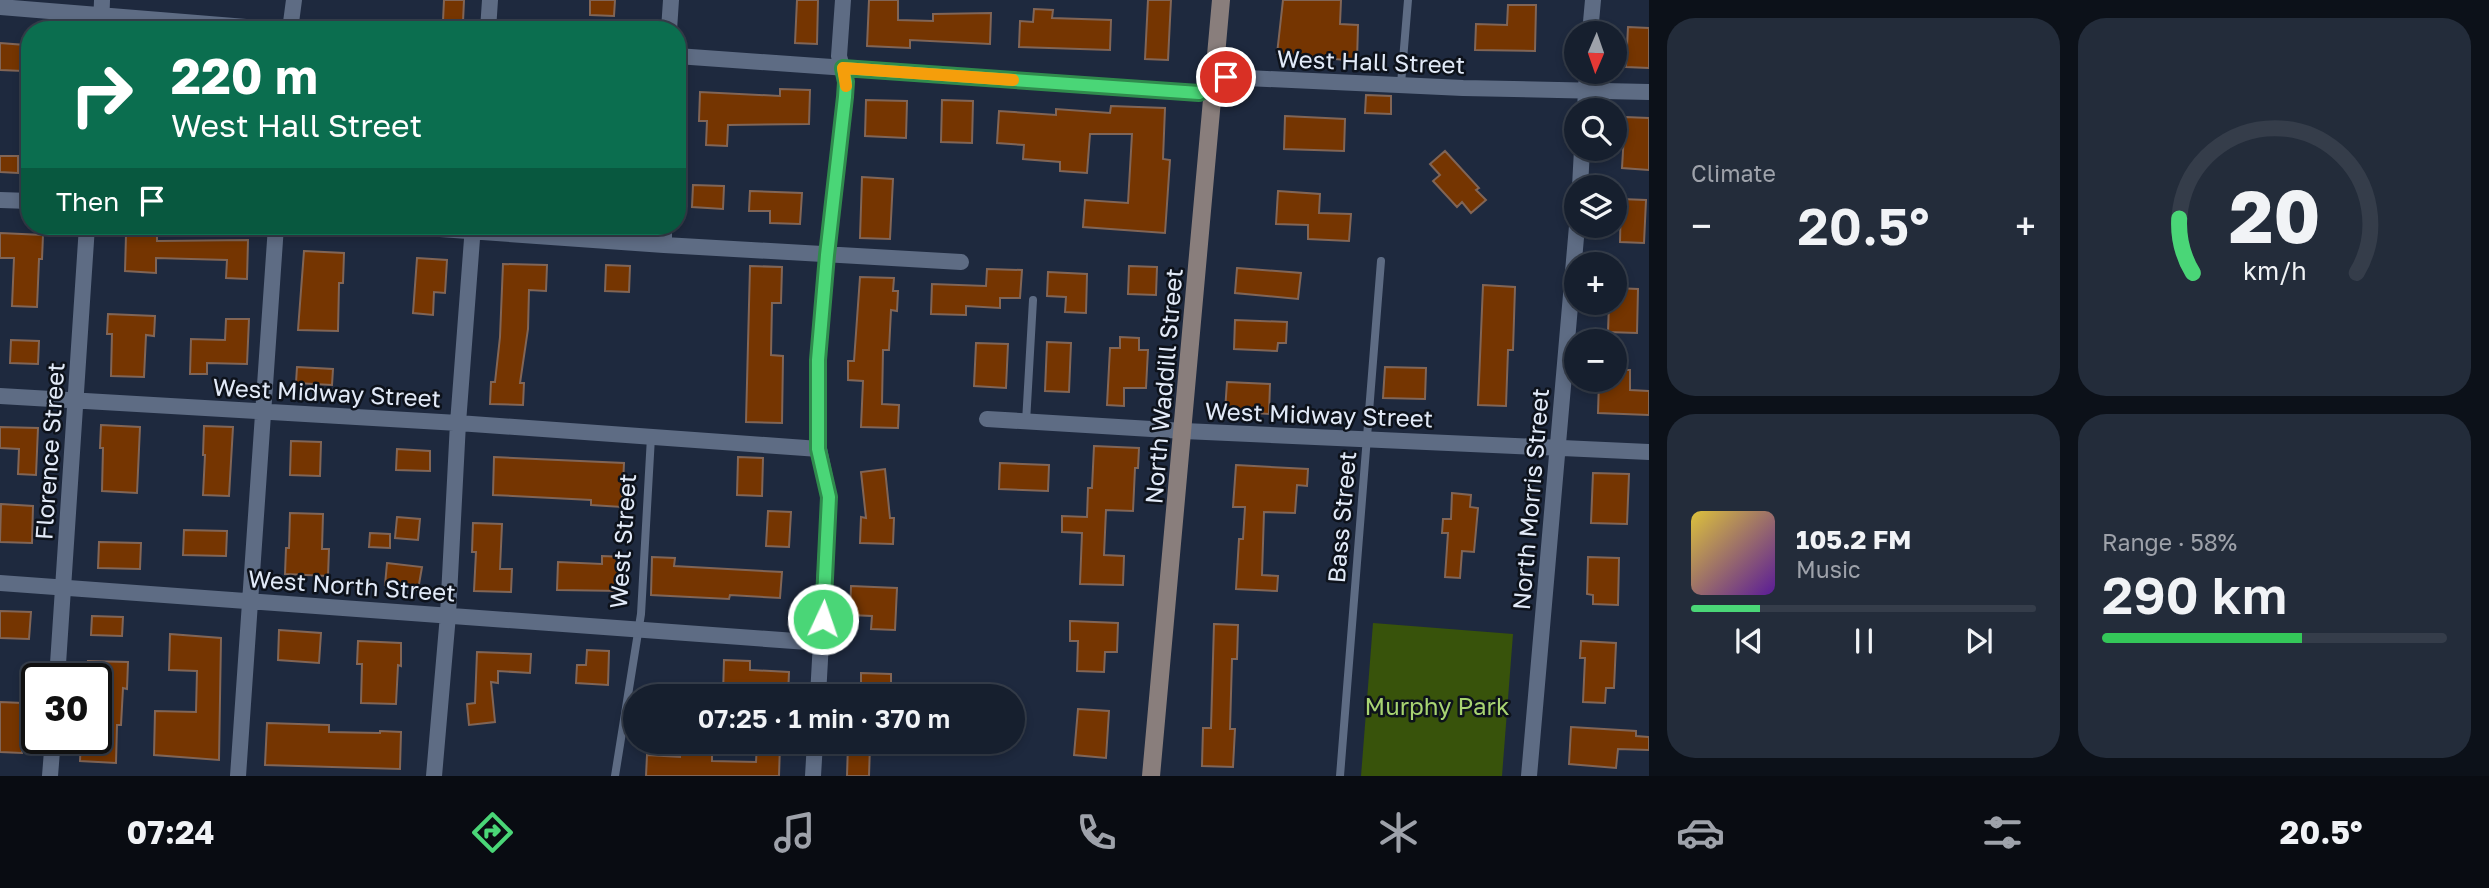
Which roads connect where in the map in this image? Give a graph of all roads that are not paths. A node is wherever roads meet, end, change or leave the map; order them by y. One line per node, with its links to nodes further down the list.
1 (294, 0): 11 (street)
2 (490, 0): 12 (street)
3 (671, 0): 13 (street)
4 (844, 0): 16 (street)
5 (1221, 0): 19 (street, North Waddill Street)
6 (1408, 0): 17 (lane)
7 (1593, 0): 14 (street)
8 (0, 8): 9 (street)
9 (102, 15): 10 (street)
10 (174, 21)
11 (291, 21)
12 (489, 21)
13 (670, 21)
14 (1591, 21)
15 (686, 57): 16 (street, West Hall Street)
16 (843, 68): 19 (street, West Hall Street); 32 (street)
17 (1401, 84): 19 (street, West Hall Street); 20 (street, West Hall Street)
18 (1586, 84): 20 (street)
19 (1213, 85): 42 (street, North Waddill Street)
20 (1586, 90): 21 (street, West Hall Street); 22 (street)
21 (1649, 92)
22 (1586, 98)
23 (0, 200): 24 (street)
24 (21, 201)
25 (86, 235): 37 (street, Florence Street)
26 (275, 235): 38 (street)
27 (473, 235): 41 (street)
28 (544, 235): 31 (street)
29 (664, 235): 31 (street)
30 (1576, 238): 45 (street, North Morris Street)
31 (663, 245): 32 (street)
32 (827, 255): 34 (street); 46 (street)
33 (1381, 261): 44 (lane, Bass Street)
34 (961, 262)
35 (1033, 300): 40 (lane)
36 (0, 396): 37 (street, West Midway Street)
37 (76, 400): 38 (street, West Midway Street); 49 (street, Florence Street)
38 (263, 411): 41 (street, West Midway Street); 50 (street)
39 (987, 419): 40 (street, West Midway Street)
40 (1026, 422): 42 (street, West Midway Street)
41 (458, 423): 43 (street, West Midway Street); 51 (street)
42 (1184, 431): 44 (street, West Midway Street); 63 (street, North Waddill Street)
43 (651, 437): 46 (street); 52 (lane, West Street)
44 (1366, 439): 45 (street, West Midway Street); 64 (lane, Bass Street)
45 (1557, 447): 47 (street, West Midway Street); 65 (street, North Morris Street)
46 (818, 449): 53 (street)
47 (1649, 452)
48 (0, 583): 49 (street, West North Street)
49 (63, 588): 50 (street, West North Street); 54 (street, Florence Street)
50 (250, 601): 51 (street, West North Street); 59 (street)
51 (447, 615): 52 (street, West North Street); 60 (street)
52 (637, 631): 53 (street, West Street); 61 (lane)
53 (822, 643): 55 (street)
54 (58, 663)
55 (819, 684)
56 (52, 754): 58 (street)
57 (814, 754): 62 (street)
58 (50, 776)
59 (238, 776)
60 (434, 776)
61 (615, 776)
62 (813, 776)
63 (1151, 776)
64 (1340, 776)
65 (1529, 776)

